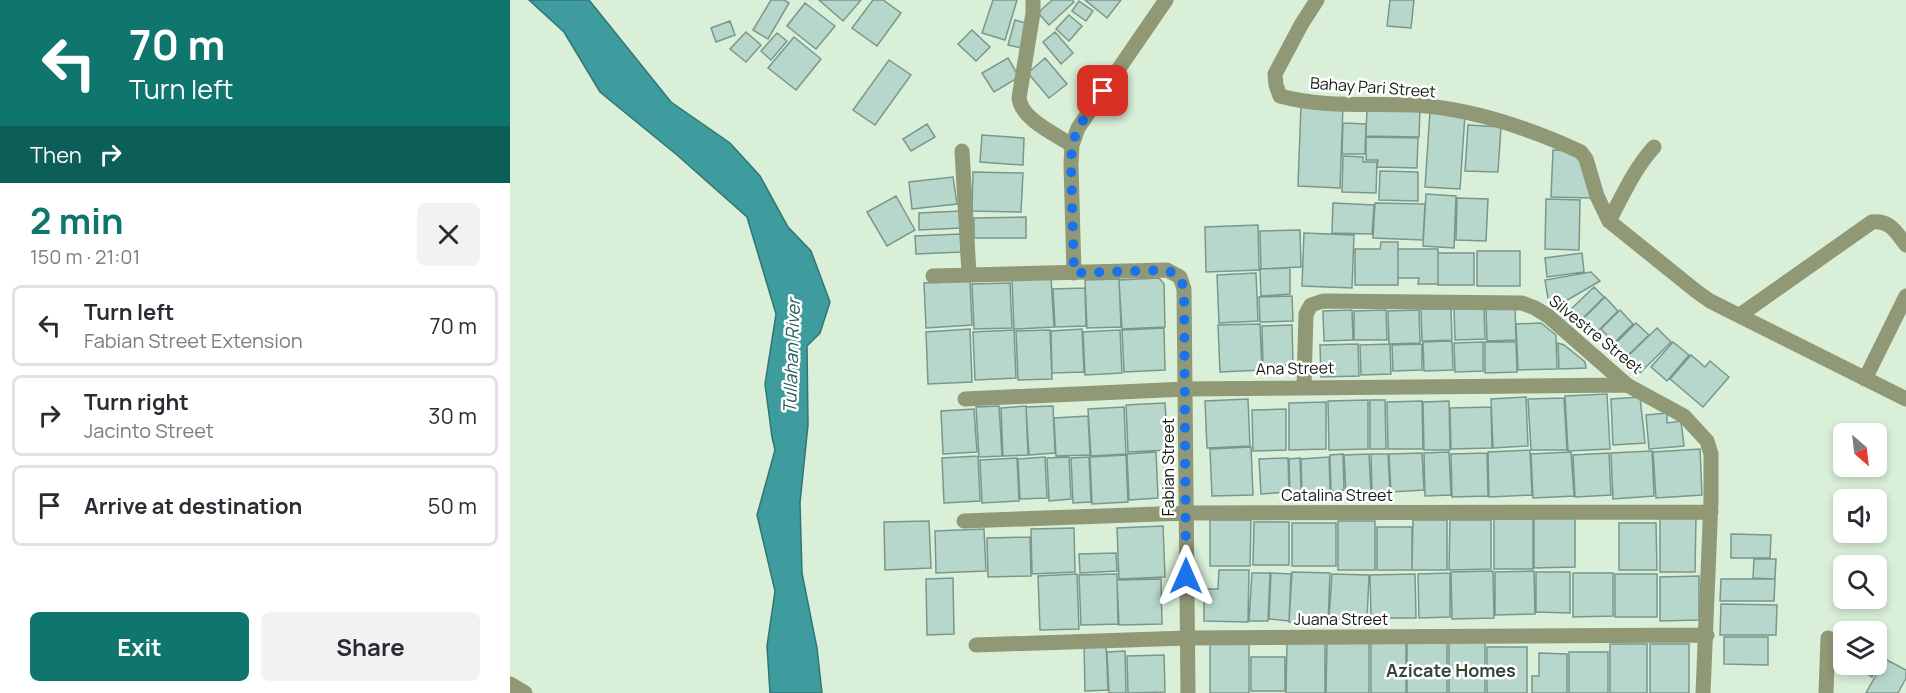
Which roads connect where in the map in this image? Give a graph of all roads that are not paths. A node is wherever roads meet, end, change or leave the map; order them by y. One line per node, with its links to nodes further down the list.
1 (1033, 0): 4 (street)
2 (1166, 0): 4 (street)
3 (1317, 0): 7 (street, Bahay Pari Street)
4 (1072, 145): 9 (street)
5 (1654, 147): 7 (street)
6 (962, 151): 10 (street)
7 (1610, 221): 13 (street, Bahay Pari Street)
8 (1906, 245): 13 (street)
9 (1074, 273): 10 (street); 17 (street, Fabian Street)
10 (969, 274): 11 (street)
11 (933, 276)
12 (1906, 296): 14 (street)
13 (1740, 315): 14 (street, Bahay Pari Street)
14 (1865, 379): 19 (street, Bahay Pari Street)
15 (1627, 385): 16 (street, Ana Street); 16 (street, Silvestre Street); 20 (street, Silvestre Street)
16 (1304, 386): 17 (street, Ana Street)
17 (1186, 388): 18 (street, Ana Street); 21 (street, Fabian Street)
18 (965, 399)
19 (1906, 399)
20 (1711, 512): 21 (street, Catalina Street); 23 (street, Silvestre Street)
21 (1186, 513): 22 (street, Catalina Street); 24 (street, Fabian Street)
22 (964, 521)
23 (1707, 635): 24 (street, Juana Street); 30 (street, Silvestre Street)
24 (1186, 638): 26 (street, Juana Street); 29 (street, Fabian Street)
25 (1828, 638): 31 (street)
26 (976, 645)
27 (510, 684): 28 (street)
28 (525, 693)
29 (1188, 693)
30 (1702, 693)
31 (1826, 693)

